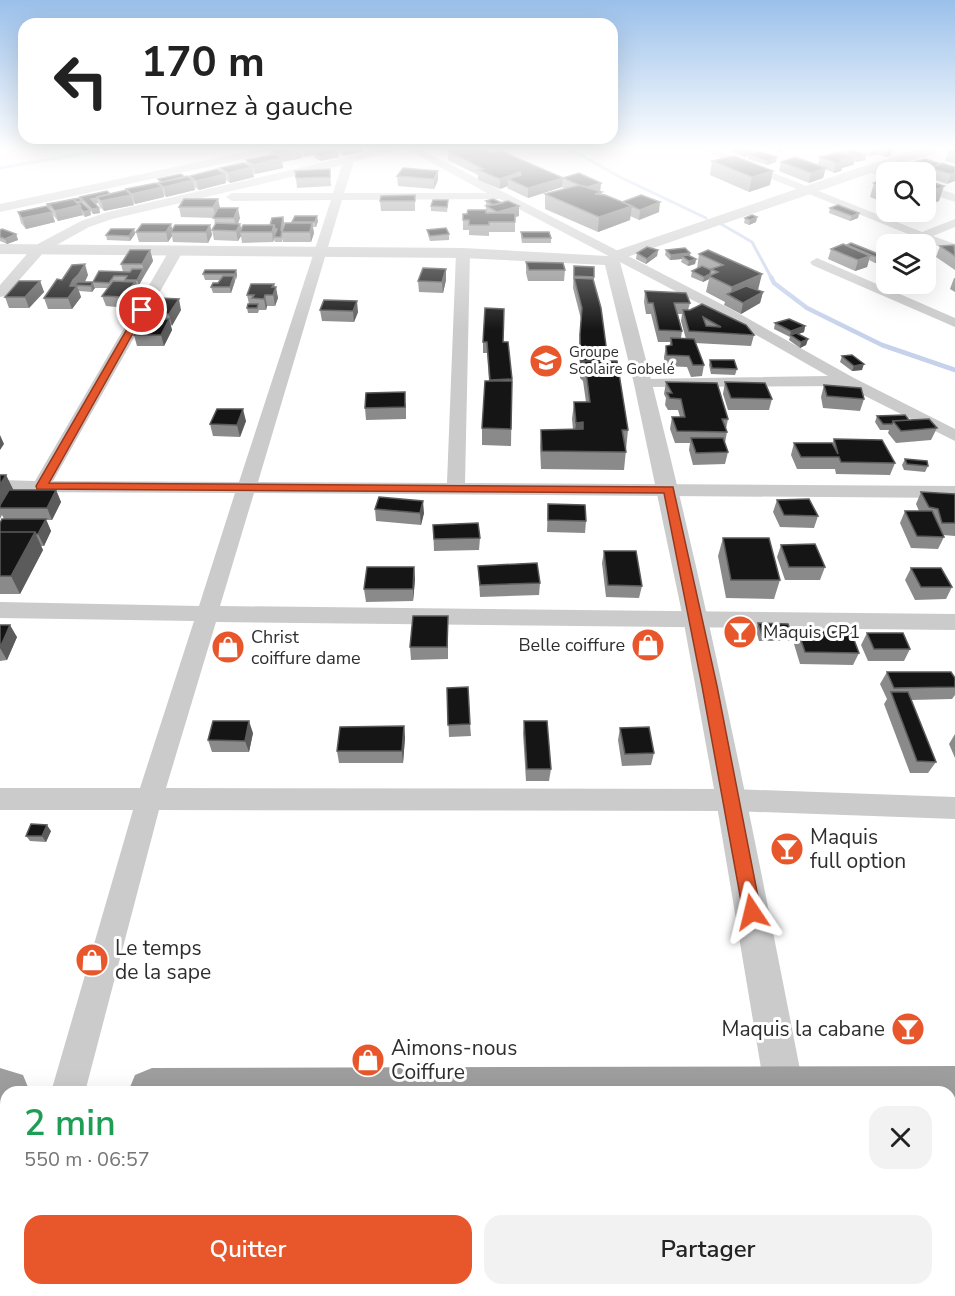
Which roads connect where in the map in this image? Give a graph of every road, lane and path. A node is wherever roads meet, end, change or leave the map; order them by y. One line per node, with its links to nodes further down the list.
1 (138, 209): 11 (street)
2 (333, 209): 14 (street)
3 (527, 209): 16 (street)
4 (753, 209): 16 (street)
5 (856, 209): 7 (street)
6 (955, 223): 8 (street)
7 (917, 234)
8 (927, 234)
9 (936, 242): 12 (street)
10 (0, 249): 11 (street)
11 (39, 249): 13 (street); 18 (street)
12 (955, 249)
13 (176, 251): 14 (street); 24 (street)
14 (319, 251): 15 (street); 25 (street)
15 (463, 253): 16 (street); 26 (street)
16 (615, 258): 20 (street); 21 (street)
17 (817, 262): 19 (street)
18 (0, 293)
19 (955, 323)
20 (848, 381): 21 (street); 22 (street)
21 (644, 384): 27 (street)
22 (955, 436)
23 (0, 486): 24 (street)
24 (41, 486): 25 (street)
25 (246, 487): 26 (street); 30 (street)
26 (456, 487): 27 (street)
27 (669, 489): 28 (street); 31 (street)
28 (955, 492)
29 (0, 610): 30 (street)
30 (207, 614): 31 (street); 34 (street)
31 (696, 618): 32 (street); 35 (street)
32 (955, 622)
33 (0, 799): 34 (street)
34 (149, 800): 35 (street); 37 (street)
35 (732, 800): 36 (street); 38 (street)
36 (955, 808)
37 (70, 1086)
38 (783, 1086)

